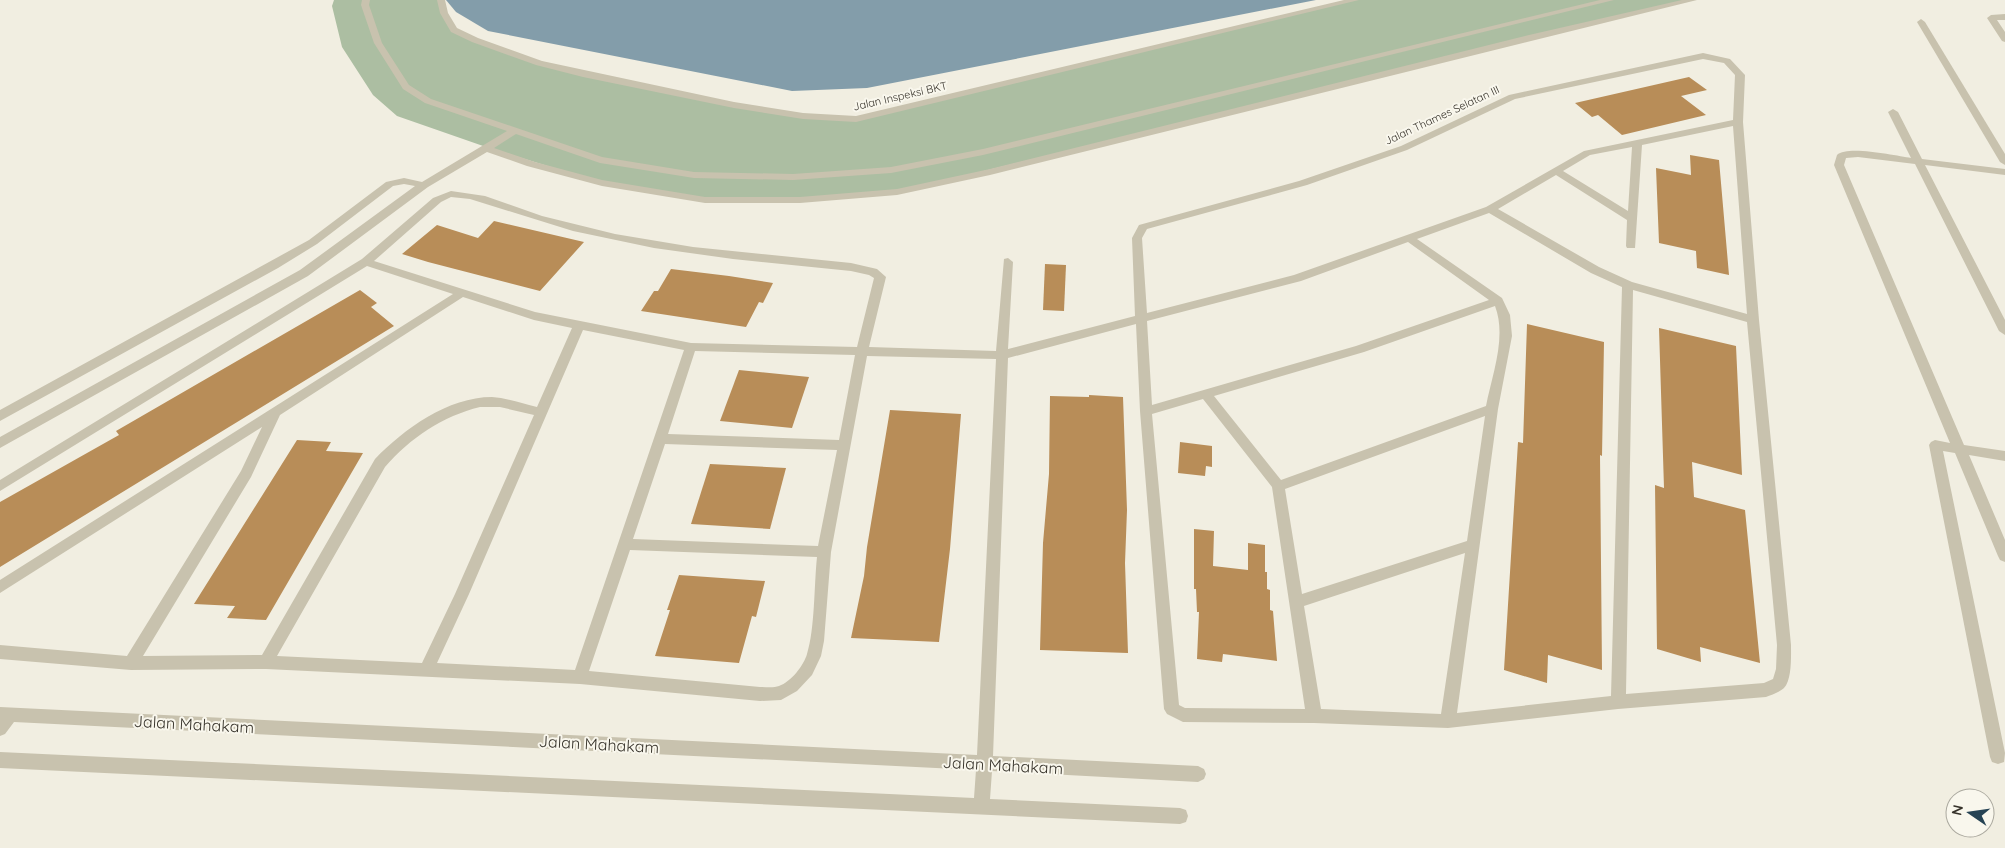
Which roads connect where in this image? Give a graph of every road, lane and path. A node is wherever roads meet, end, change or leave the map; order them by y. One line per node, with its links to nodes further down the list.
1 (366, 0): 11 (street)
2 (441, 0): 3 (street, Jalan Inspeksi BKT)
3 (1355, 0)
4 (1610, 0): 11 (street)
5 (1693, 0): 13 (street)
6 (2005, 17): 8 (street)
7 (1921, 22): 15 (street)
8 (2005, 39)
9 (1893, 112): 14 (street)
10 (1738, 122): 12 (street); 28 (street, Jalan Thames Selatan III); 29 (street)
11 (515, 131): 13 (street)
12 (1637, 143): 16 (street); 20 (street)
13 (486, 148): 18 (street)
14 (1918, 161): 17 (street); 31 (street); 44 (street)
15 (2005, 162)
16 (1556, 171): 19 (street); 20 (street)
17 (2005, 172)
18 (424, 185): 40 (street); 42 (street)
19 (1490, 209): 21 (street); 25 (street)
20 (1633, 219): 22 (street)
21 (1409, 238): 27 (street); 28 (street)
22 (1631, 246)
23 (366, 262): 26 (street); 33 (street); 46 (street)
24 (1008, 262): 34 (street)
25 (1628, 285): 29 (street); 59 (street)
26 (462, 293): 30 (street); 38 (street)
27 (1498, 301): 35 (street); 36 (street)
28 (1142, 319): 34 (street); 37 (street)
29 (1753, 320): 59 (street)
30 (579, 325): 32 (street); 39 (street)
31 (2005, 331)
32 (691, 347): 33 (street); 41 (street)
33 (862, 351): 34 (street); 43 (street)
34 (1002, 355): 66 (street)
35 (1206, 394): 37 (street); 47 (street)
36 (1492, 408): 47 (street); 49 (street)
37 (1146, 411): 61 (street)
38 (276, 412): 52 (street); 56 (street)
39 (540, 412): 55 (street); 57 (street)
40 (0, 416)
41 (660, 439): 43 (street); 48 (street)
42 (0, 443)
43 (844, 445): 50 (street)
44 (1960, 449): 45 (street); 51 (street); 64 (street)
45 (2005, 456)
46 (0, 486)
47 (1278, 486): 53 (street)
48 (624, 544): 50 (street); 58 (street)
49 (1472, 545): 53 (street); 62 (street)
50 (824, 552): 58 (street)
51 (2005, 556)
52 (0, 587)
53 (1296, 602): 61 (street)
54 (0, 652): 56 (street)
55 (266, 662): 56 (street); 57 (street)
56 (131, 663)
57 (426, 670): 58 (street)
58 (580, 676)
59 (1618, 702): 62 (street)
60 (5, 714): 63 (street); 66 (street, Jalan Mahakam)
61 (1314, 716): 62 (street)
62 (1448, 721)
63 (0, 729)
64 (1998, 757)
65 (0, 760): 68 (street)
66 (984, 764): 67 (street, Jalan Mahakam); 68 (street)
67 (1198, 774)
68 (981, 806): 69 (street)
69 (1180, 816)

